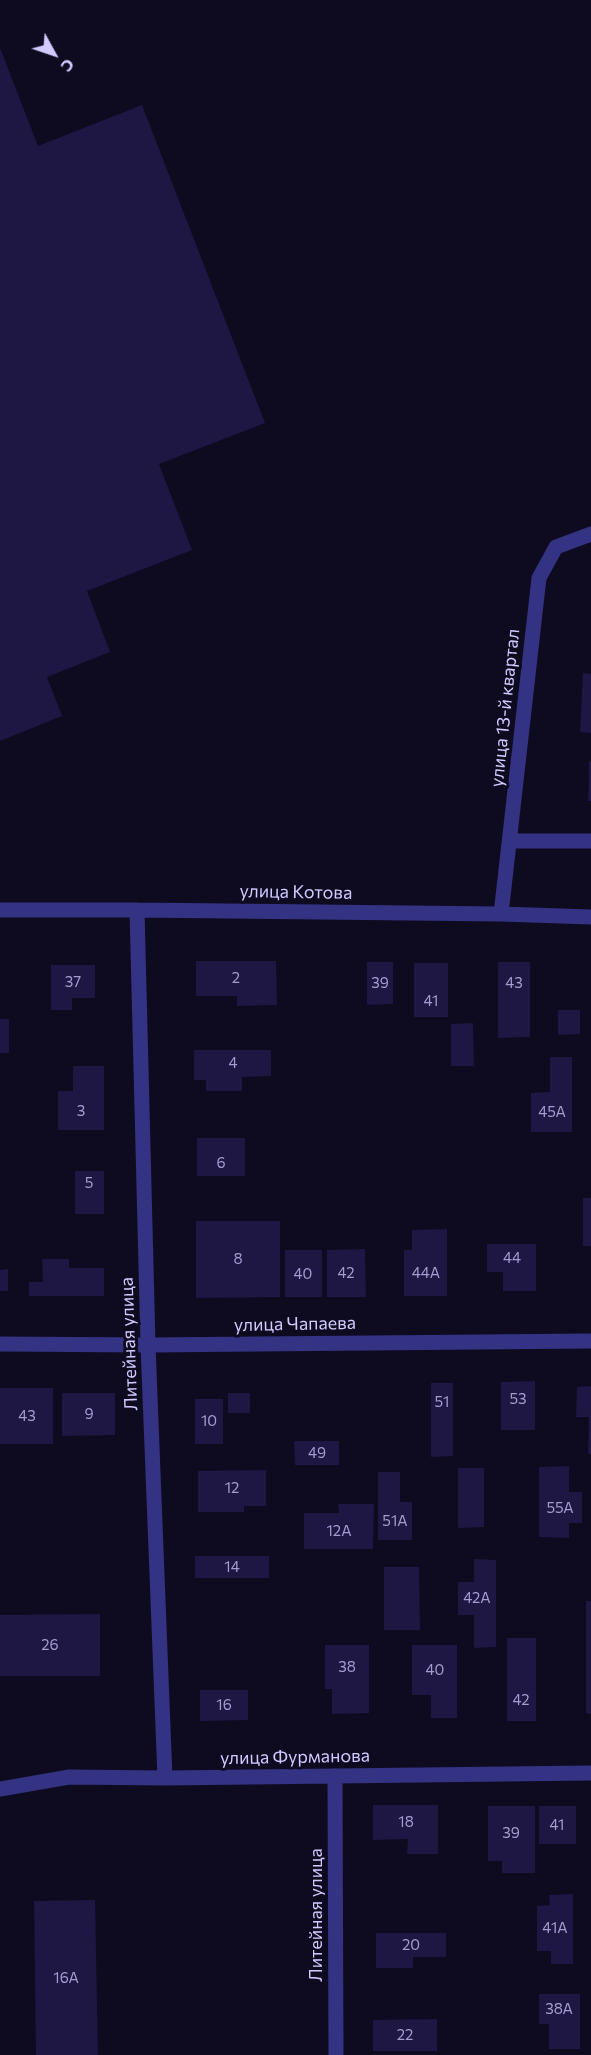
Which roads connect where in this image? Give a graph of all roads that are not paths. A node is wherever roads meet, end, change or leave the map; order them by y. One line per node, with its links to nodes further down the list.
1 (591, 534): 2 (street, улица 13-й квартал)
2 (511, 841): 3 (street); 6 (street, улица 13-й квартал)
3 (591, 841)
4 (0, 910): 5 (street, улица Котова)
5 (137, 910): 6 (street, улица Котова); 10 (street, Литейная улица)
6 (501, 914): 7 (street, улица Котова)
7 (591, 917)
8 (591, 1341): 10 (street, улица Чапаева)
9 (0, 1344): 10 (street, улица Чапаева)
10 (148, 1345): 13 (street, Литейная улица)
11 (591, 1773): 12 (street, улица Фурманова)
12 (335, 1776): 13 (street, улица Фурманова); 15 (street, Литейная улица)
13 (165, 1778): 14 (street, улица Фурманова)
14 (0, 1790)
15 (336, 2055)

